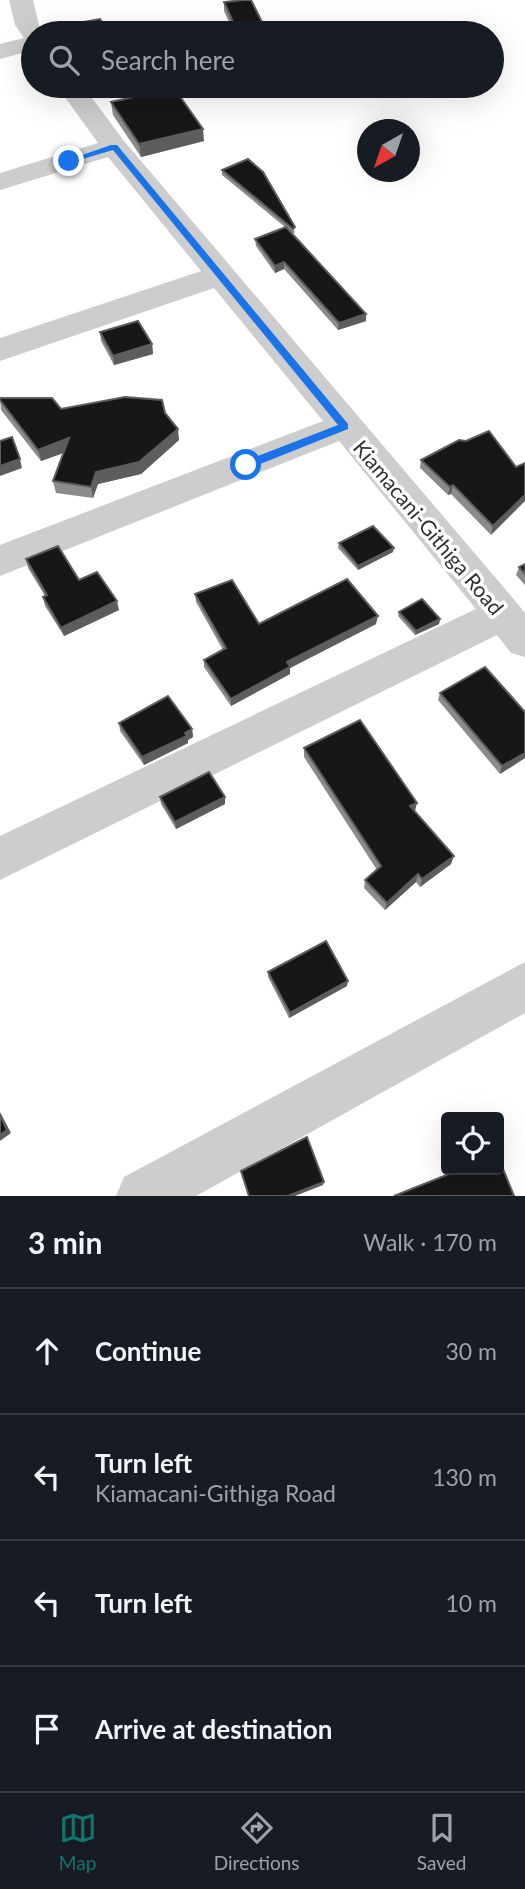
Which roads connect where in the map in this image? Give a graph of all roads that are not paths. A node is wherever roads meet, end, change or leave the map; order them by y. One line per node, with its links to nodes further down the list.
1 (14, 3): 2 (street)
2 (25, 21)
3 (21, 46): 4 (street)
4 (0, 51)
5 (79, 98): 6 (street, Kiamacani-Githiga Road)
6 (114, 147): 7 (street); 8 (street, Kiamacani-Githiga Road)
7 (0, 182)
8 (220, 275): 9 (street); 10 (street, Kiamacani-Githiga Road)
9 (0, 350)
10 (344, 426): 11 (street); 12 (street, Kiamacani-Githiga Road)
11 (0, 561)
12 (514, 628): 13 (street)
13 (0, 859)
14 (525, 986): 15 (street)
15 (143, 1196)

